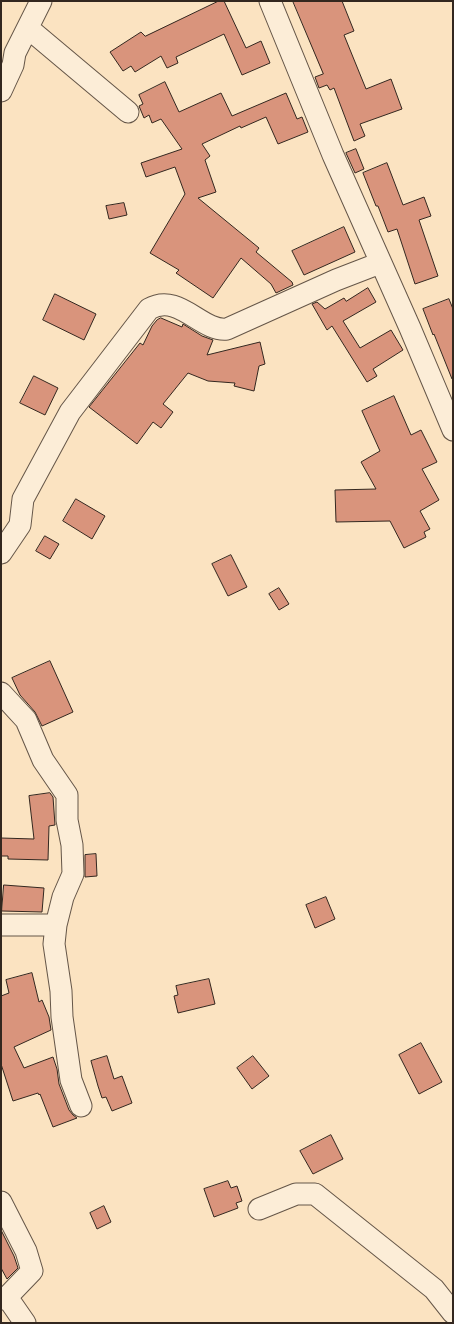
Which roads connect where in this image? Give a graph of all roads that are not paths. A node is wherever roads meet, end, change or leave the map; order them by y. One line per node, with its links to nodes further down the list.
1 (41, 1): 3 (street)
2 (270, 1): 7 (street)
3 (28, 28): 4 (street); 6 (street)
4 (8, 54): 5 (street)
5 (1, 91)
6 (128, 112)
7 (380, 263): 8 (street); 9 (street)
8 (453, 430)
9 (1, 553)
10 (1, 692): 12 (street)
11 (1, 925): 12 (street)
12 (56, 925): 13 (street)
13 (81, 1106)
14 (1, 1202): 16 (street)
15 (259, 1209): 17 (street)
16 (4, 1298): 18 (street)
17 (453, 1313)
18 (25, 1323)

